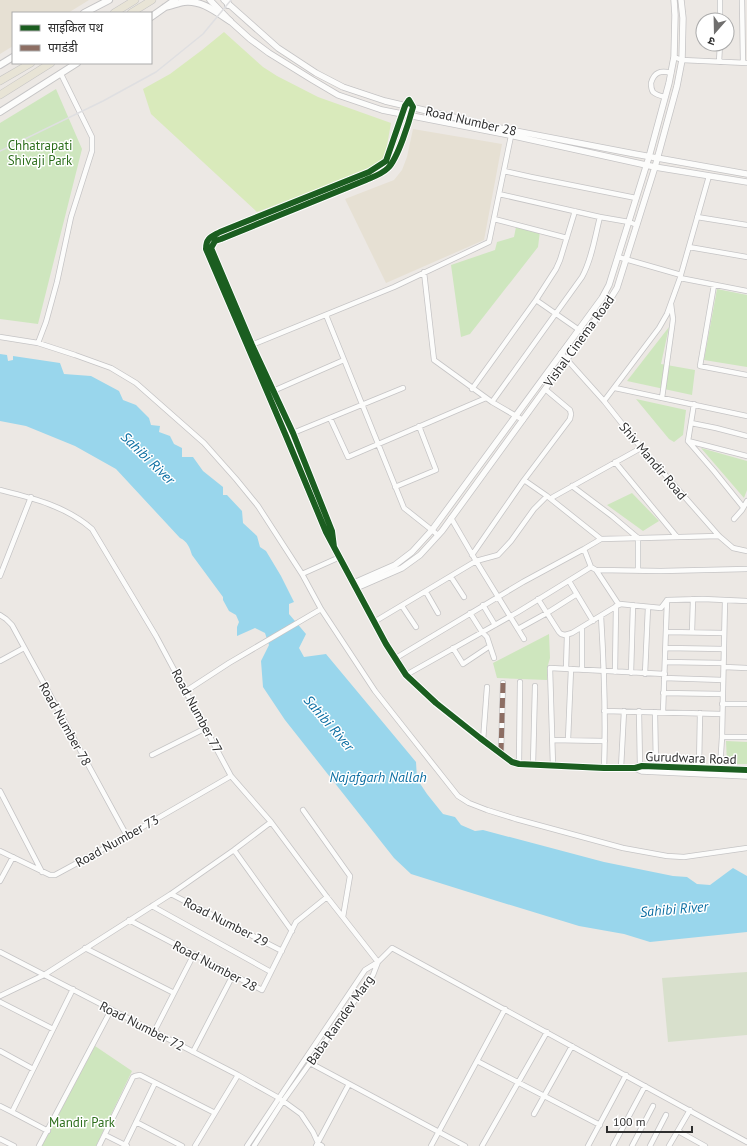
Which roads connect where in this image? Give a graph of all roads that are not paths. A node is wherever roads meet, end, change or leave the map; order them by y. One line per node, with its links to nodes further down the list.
1 (108, 0): 12 (main road)
2 (135, 0): 13 (main road)
3 (152, 0): 14 (main road)
4 (175, 0): 11 (main road)
5 (210, 0): 17 (street, Road Number 28)
6 (674, 0): 21 (street, Vishal Cinema Road)
7 (682, 0): 23 (street, Vishal Cinema Road)
8 (720, 0): 15 (street)
9 (742, 0): 25 (street)
10 (226, 2): 18 (street)
11 (165, 7): 16 (main road); 17 (main road)
12 (87, 12)
13 (116, 12)
14 (133, 12)
15 (720, 12)
16 (152, 16)
17 (230, 21): 20 (street, Road Number 28)
18 (275, 46): 20 (street); 35 (street)
19 (720, 52): 24 (street)
20 (269, 53): 38 (street, Road Number 28)
21 (674, 57): 23 (street); 30 (street, Vishal Cinema Road)
22 (12, 58): 29 (main road)
23 (682, 60): 24 (street); 42 (street, Vishal Cinema Road)
24 (719, 62): 25 (street)
25 (745, 63)
26 (28, 64): 32 (main road)
27 (49, 64): 33 (main road)
28 (75, 64): 31 (main road)
29 (0, 65)
30 (671, 73): 34 (street, Vishal Cinema Road); 34 (street)
31 (60, 74): 37 (main road); 77 (street)
32 (0, 81)
33 (0, 95)
34 (665, 97): 41 (street, Vishal Cinema Road)
35 (405, 106): 36 (street, Road Number 28); 38 (street)
36 (413, 107): 39 (street); 41 (street, Road Number 28)
37 (0, 112)
38 (403, 114): 39 (street, Road Number 28); 43 (street)
39 (410, 116): 40 (street, Road Number 28); 46 (street)
40 (511, 136): 44 (street, Road Number 28); 47 (street)
41 (649, 157): 42 (street, Road Number 28); 44 (street, Vishal Cinema Road)
42 (657, 158): 45 (street, Vishal Cinema Road); 48 (street, Road Number 28)
43 (382, 163): 46 (street); 53 (street)
44 (646, 165): 45 (street, Road Number 28); 52 (street, Vishal Cinema Road)
45 (655, 167): 49 (street, Road Number 28); 59 (street, Vishal Cinema Road)
46 (387, 169): 53 (street)
47 (504, 171): 51 (street); 52 (street)
48 (747, 174)
49 (709, 176): 50 (street, Road Number 28); 56 (street)
50 (747, 182)
51 (499, 194): 54 (street); 57 (street)
52 (636, 198): 58 (street, Vishal Cinema Road)
53 (307, 201): 78 (street)
54 (575, 211): 55 (street); 61 (street)
55 (600, 217): 58 (street); 72 (street)
56 (697, 217): 60 (street); 62 (street)
57 (494, 219): 61 (street); 66 (street)
58 (629, 222): 59 (street); 63 (street, Vishal Cinema Road)
59 (637, 225): 65 (street, Vishal Cinema Road)
60 (747, 225)
61 (567, 238): 70 (street)
62 (689, 247): 64 (street); 67 (street)
63 (618, 257): 65 (street); 74 (street, Vishal Cinema Road)
64 (747, 257)
65 (626, 259): 67 (street); 75 (street, Vishal Cinema Road)
66 (424, 272): 73 (street); 85 (street)
67 (680, 276): 68 (street); 71 (street)
68 (714, 285): 69 (street); 82 (street)
69 (747, 291)
70 (536, 300): 72 (street); 85 (street)
71 (671, 304): 84 (street); 89 (street)
72 (555, 313): 74 (street); 91 (street)
73 (326, 315): 78 (street); 80 (street)
74 (579, 330): 75 (street); 79 (street, Vishal Cinema Road)
75 (585, 334): 81 (street, Vishal Cinema Road)
76 (0, 337): 77 (street)
77 (38, 343): 133 (street)
78 (250, 346): 87 (street); 124 (street)
79 (561, 353): 81 (street, Shiv Mandir Road); 94 (street, Vishal Cinema Road)
80 (344, 360): 87 (street); 93 (street)
81 (567, 360): 86 (street, Vishal Cinema Road); 90 (street, Shiv Mandir Road)
82 (747, 375)
83 (403, 388): 93 (street)
84 (615, 388): 89 (street); 90 (street)
85 (472, 389): 88 (street)
86 (545, 389): 97 (street, Vishal Cinema Road); 107 (street)
87 (273, 391): 100 (street)
88 (486, 398): 91 (street); 99 (street)
89 (662, 398): 92 (street)
90 (604, 401): 104 (street, Shiv Mandir Road)
91 (492, 402): 94 (street)
92 (694, 404): 95 (street); 98 (street)
93 (362, 405): 96 (street); 103 (street)
94 (515, 416): 97 (street); 118 (street, Vishal Cinema Road)
95 (747, 416)
96 (330, 418): 100 (street); 103 (street)
97 (523, 420): 116 (street, Vishal Cinema Road)
98 (691, 423): 101 (street); 102 (street)
99 (419, 426): 103 (street); 108 (street)
100 (293, 434): 124 (street)
101 (747, 436)
102 (688, 441): 105 (street); 115 (street)
103 (378, 444): 108 (street)
104 (640, 448): 106 (street); 120 (street, Shiv Mandir Road)
105 (747, 456)
106 (615, 462): 109 (street); 121 (street)
107 (524, 480): 111 (street); 127 (street)
108 (395, 486): 118 (street)
109 (572, 486): 113 (street); 122 (street)
110 (0, 490): 112 (street, Road Number 77)
111 (547, 496): 123 (street); 129 (street)
112 (31, 497): 134 (street); 195 (street, Road Number 77)
113 (553, 497)
114 (747, 501): 115 (street)
115 (743, 507): 117 (street)
116 (451, 518): 119 (street, Vishal Cinema Road); 127 (street)
117 (734, 519)
118 (432, 530): 119 (street); 137 (street, Vishal Cinema Road)
119 (438, 535): 137 (street, Vishal Cinema Road)
120 (718, 536): 121 (street); 126 (street, Shiv Mandir Road)
121 (677, 537): 122 (street)
122 (638, 538): 123 (street); 132 (street)
123 (601, 539): 125 (street)
124 (334, 547): 128 (street)
125 (584, 549): 130 (street); 141 (street)
126 (747, 551)
127 (472, 555): 129 (street)
128 (340, 557): 133 (street); 137 (street)
129 (476, 561): 135 (street); 141 (street)
130 (594, 568): 132 (street); 136 (street); 148 (street)
131 (747, 569): 132 (street)
132 (638, 571)
133 (302, 574): 152 (street)
134 (0, 576)
135 (451, 576): 138 (street); 140 (street)
136 (570, 580): 139 (street); 142 (street)
137 (355, 586): 160 (street)
138 (426, 592): 150 (street); 153 (street)
139 (577, 594): 155 (street); 159 (street)
140 (464, 596)
141 (498, 597): 147 (street); 157 (street)
142 (538, 599): 155 (street); 157 (street)
143 (693, 599): 144 (street); 145 (street); 167 (street)
144 (667, 600): 151 (street); 166 (street)
145 (725, 600): 146 (street); 168 (street)
146 (747, 601)
147 (484, 605): 154 (street); 161 (street)
148 (618, 605): 149 (street); 158 (street); 185 (street)
149 (633, 605): 151 (street); 186 (street)
150 (402, 606): 160 (street); 162 (street)
151 (648, 607): 187 (street)
152 (321, 608): 195 (street); 232 (street)
153 (438, 613)
154 (470, 613): 165 (street); 176 (street)
155 (548, 613): 164 (street); 169 (street)
156 (0, 614): 172 (street, Road Number 78)
157 (510, 616): 161 (street); 164 (street)
158 (601, 616): 159 (street); 184 (street)
159 (593, 621): 163 (street)
160 (374, 622): 176 (street)
161 (495, 625): 165 (street)
162 (416, 627)
163 (582, 628): 169 (street); 183 (street)
164 (518, 629): 170 (street)
165 (482, 632): 171 (street); 173 (street)
166 (666, 632): 167 (street); 174 (street)
167 (692, 632): 168 (street)
168 (724, 633): 175 (street)
169 (567, 635): 182 (street)
170 (524, 639)
171 (490, 646): 173 (street); 177 (street)
172 (24, 648): 178 (street); 231 (street, Road Number 78)
173 (453, 648): 188 (street)
174 (666, 648): 175 (street); 179 (street)
175 (724, 649): 180 (street)
176 (396, 658): 188 (street)
177 (494, 658)
178 (0, 661)
179 (665, 662): 180 (street); 189 (street)
180 (724, 665): 181 (street); 190 (street)
181 (747, 668)
182 (569, 669): 183 (street); 210 (street); 211 (street)
183 (582, 670): 184 (street)
184 (604, 671): 185 (street); 200 (street)
185 (615, 672): 186 (street)
186 (630, 673): 187 (street)
187 (645, 674): 189 (street)
188 (406, 675): 212 (street)
189 (664, 676): 190 (street); 196 (street)
190 (723, 680): 197 (street)
191 (520, 682): 216 (street)
192 (503, 683): 214 (street)
193 (535, 686): 217 (street)
194 (486, 687): 212 (street)
195 (186, 691): 207 (street, Road Number 77)
196 (663, 693): 197 (street); 204 (street)
197 (722, 694): 198 (street)
198 (722, 704): 199 (street); 206 (street)
199 (747, 704)
200 (604, 711): 201 (street); 213 (street)
201 (624, 711): 202 (street); 222 (street)
202 (639, 711): 203 (street); 220 (street)
203 (655, 712): 204 (street); 219 (street)
204 (663, 712): 205 (street)
205 (700, 713): 206 (street); 223 (street)
206 (722, 714): 208 (street)
207 (206, 728): 215 (street); 226 (street, Road Number 77)
208 (722, 737): 209 (street); 224 (street)
209 (747, 737)
210 (552, 740): 211 (street); 218 (street)
211 (568, 740): 213 (street)
212 (483, 741): 214 (street)
213 (605, 741): 221 (street)
214 (501, 753): 216 (street)
215 (152, 755)
216 (519, 764): 217 (street)
217 (533, 765): 218 (street)
218 (553, 766): 221 (street)
219 (656, 766): 220 (street, Gurudwara Road); 223 (street, Gurudwara Road)
220 (637, 767): 222 (street); 227 (street, Gurudwara Road)
221 (604, 768): 222 (street)
222 (621, 768)
223 (699, 768): 224 (street, Gurudwara Road)
224 (720, 769): 225 (street, Gurudwara Road)
225 (747, 770)
226 (231, 776): 230 (street, Road Number 77); 231 (street, Road Number 73)
227 (747, 776)
228 (0, 791): 236 (street)
229 (303, 810): 241 (street)
230 (271, 822): 233 (street); 239 (street, Road Number 77)
231 (127, 836): 236 (street, Road Number 73)
232 (747, 848)
233 (234, 850): 238 (street); 243 (street)
234 (0, 851): 235 (street, Road Number 73)
235 (13, 857): 236 (street, Road Number 73); 237 (street)
236 (42, 872)
237 (0, 881)
238 (171, 894): 240 (street); 245 (street, Road Number 29)
239 (327, 897): 241 (street, Road Number 77); 243 (street, Road Number 28)
240 (152, 906): 242 (street); 249 (street)
241 (343, 917): 248 (street, Road Number 77)
242 (130, 920): 244 (street); 247 (street, Road Number 28)
243 (292, 931): 245 (street, Road Number 28)
244 (85, 948): 250 (street); 253 (street)
245 (282, 951): 249 (street, Road Number 28)
246 (0, 952): 250 (street, Road Number 72)
247 (194, 954): 251 (street, Road Number 28); 253 (street)
248 (378, 962): 256 (street); 265 (street, Baba Ramdev Marg); 274 (street, Baba Ramdev Marg)
249 (271, 972): 251 (street, Road Number 28)
250 (44, 974): 252 (street, Road Number 72); 254 (street)
251 (233, 975): 263 (street)
252 (73, 990): 257 (street, Road Number 72); 258 (street)
253 (174, 993): 259 (street)
254 (0, 996)
255 (0, 1002): 258 (street)
256 (505, 1009): 260 (street); 264 (street)
257 (111, 1010): 259 (street, Road Number 72); 285 (street)
258 (53, 1029): 266 (street)
259 (154, 1032): 263 (street, Road Number 72)
260 (546, 1032): 261 (street); 269 (street)
261 (572, 1046): 267 (street); 273 (street)
262 (0, 1051): 266 (street)
263 (193, 1052): 268 (street, Road Number 72)
264 (477, 1061): 269 (street); 287 (street)
265 (310, 1063): 271 (street); 275 (street, Baba Ramdev Marg)
266 (33, 1069): 279 (street)
267 (626, 1075): 272 (street); 284 (street)
268 (238, 1076): 274 (street, Road Number 72); 280 (street)
269 (518, 1082): 273 (street); 303 (street)
270 (155, 1083): 280 (street); 283 (street); 288 (street)
271 (349, 1084): 287 (street); 291 (street)
272 (645, 1086): 278 (street); 305 (street)
273 (544, 1095): 281 (street); 284 (street)
274 (279, 1098): 275 (street, Road Number 72); 298 (street, Baba Ramdev Marg)
275 (283, 1101): 291 (street, Road Number 72); 299 (street, Baba Ramdev Marg)
276 (0, 1106): 279 (street)
277 (653, 1106): 306 (street)
278 (690, 1110): 286 (street); 290 (street)
279 (12, 1112): 285 (street)
280 (215, 1113): 297 (street)
281 (534, 1114)
282 (666, 1116): 307 (street)
283 (136, 1122): 295 (street); 296 (street)
284 (600, 1125): 304 (street)
285 (48, 1131): 293 (street)
286 (678, 1131): 308 (street); 309 (street)
287 (439, 1132): 301 (street); 302 (street)
288 (105, 1134): 294 (street); 295 (street)
289 (0, 1139): 292 (street)
290 (747, 1142)
291 (317, 1144): 300 (street)
292 (14, 1146)
293 (39, 1146)
294 (99, 1146)
295 (126, 1146)
296 (182, 1146)
297 (195, 1146)
298 (247, 1146)
299 (254, 1146)
300 (322, 1146)
301 (431, 1146)
302 (465, 1146)
303 (482, 1146)
304 (588, 1146)
305 (613, 1146)
306 (632, 1146)
307 (650, 1146)
308 (670, 1146)
309 (705, 1146)

